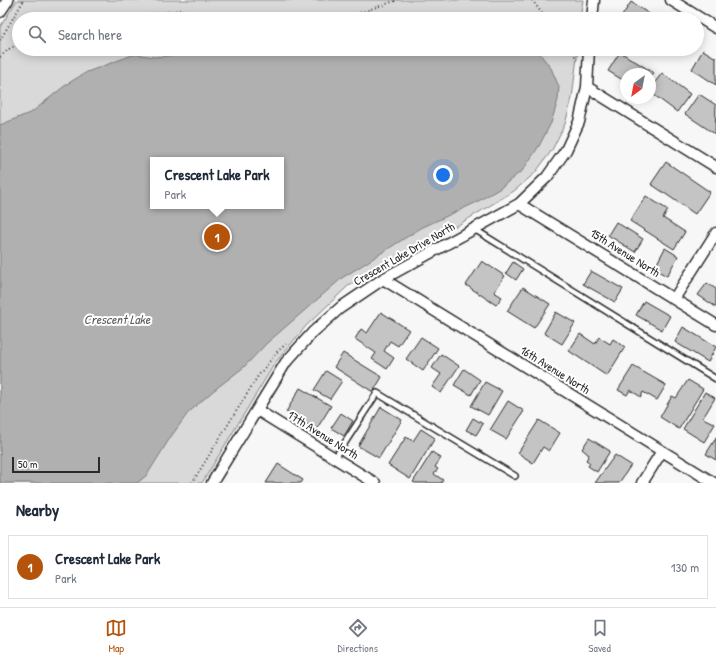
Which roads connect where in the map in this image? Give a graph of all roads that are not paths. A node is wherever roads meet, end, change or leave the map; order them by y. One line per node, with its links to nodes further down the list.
1 (594, 0): 5 (street)
2 (671, 0): 6 (street)
3 (5, 1): 4 (street)
4 (0, 12)
5 (593, 12)
6 (690, 12)
7 (704, 21): 8 (street)
8 (716, 28)
9 (589, 56): 10 (street, Crescent Lake Drive North)
10 (587, 87): 11 (street); 12 (street, Crescent Lake Drive North)
11 (716, 167)
12 (519, 204): 13 (street, Crescent Lake Drive North); 16 (street, 15th Avenue North)
13 (474, 229): 15 (street, Crescent Lake Drive North); 18 (lane)
14 (716, 233): 16 (street)
15 (382, 279): 19 (street, Crescent Lake Drive North); 20 (street, 16th Avenue North)
16 (674, 299): 17 (street, 15th Avenue North)
17 (716, 325)
18 (716, 379)
19 (257, 410): 21 (street, 17th Avenue North); 23 (street, Crescent Lake Drive North)
20 (662, 451): 25 (street); 26 (street, 16th Avenue North)
21 (335, 458): 22 (lane); 24 (street, 17th Avenue North)
22 (515, 476)
23 (212, 483)
24 (375, 483)
25 (642, 483)
26 (714, 483)

